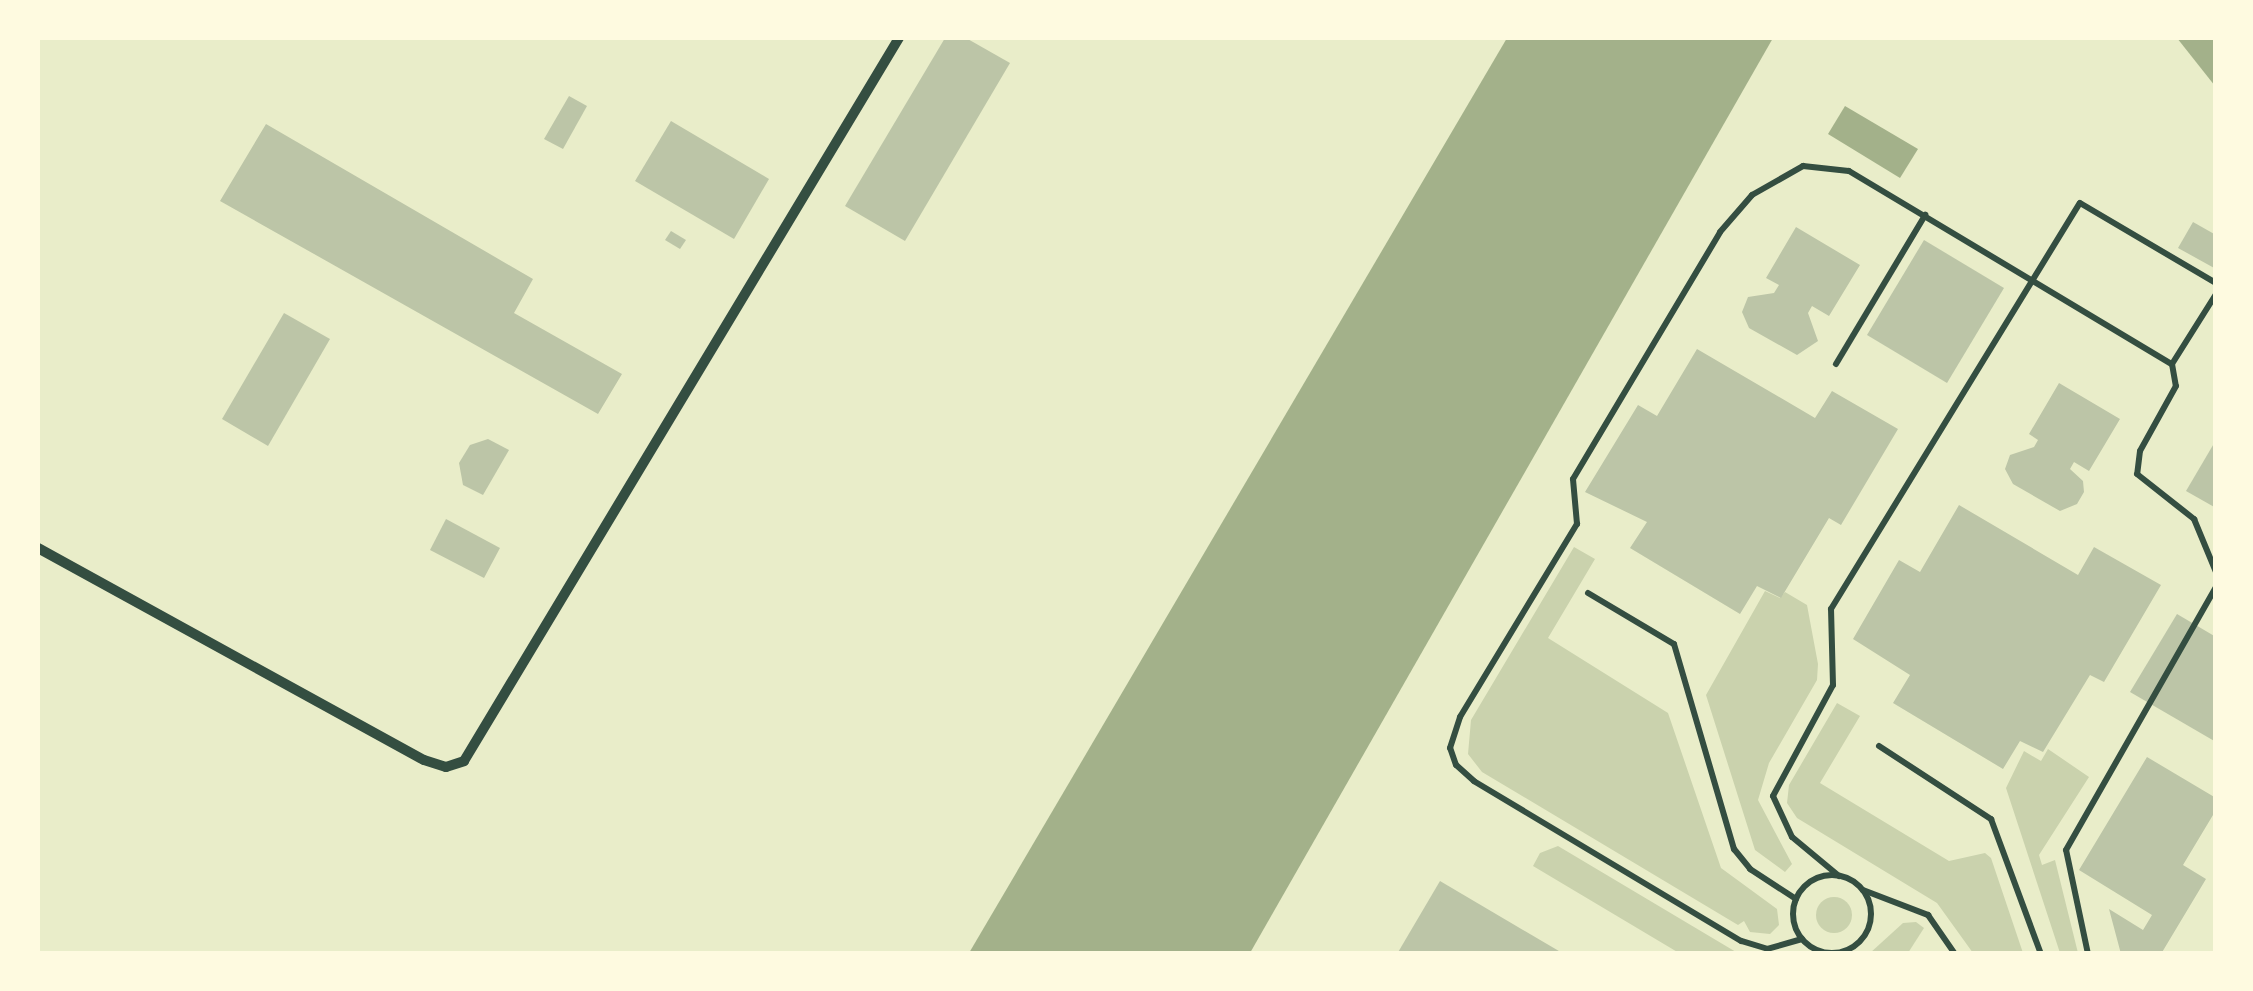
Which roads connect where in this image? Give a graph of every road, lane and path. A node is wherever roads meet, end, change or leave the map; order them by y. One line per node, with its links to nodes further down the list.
1 (899, 38): 8 (street)
2 (1925, 215): 3 (lane); 6 (lane); 16 (lane)
3 (2034, 279): 4 (lane); 7 (lane); 13 (lane)
4 (2216, 282)
5 (2216, 294): 7 (lane)
6 (1836, 364)
7 (2172, 364): 9 (lane)
8 (38, 548)
9 (2216, 572)
10 (2216, 587): 19 (lane)
11 (1588, 593): 15 (lane)
12 (1879, 746): 18 (lane)
13 (1840, 876): 14 (lane); 15 (lane)
14 (1863, 890): 16 (lane); 17 (lane)
15 (1796, 899): 16 (lane)
16 (1802, 939)
17 (1955, 954)
18 (2040, 954)
19 (2088, 954)

